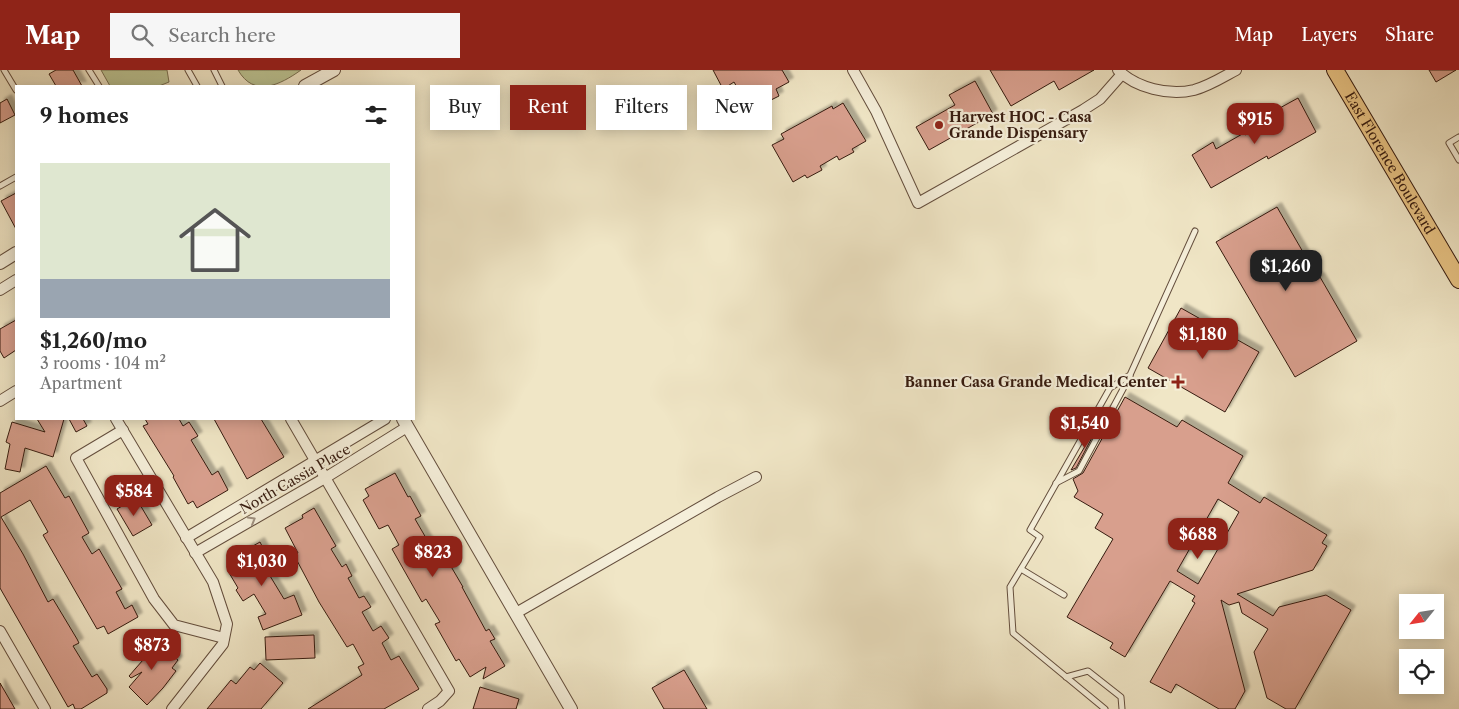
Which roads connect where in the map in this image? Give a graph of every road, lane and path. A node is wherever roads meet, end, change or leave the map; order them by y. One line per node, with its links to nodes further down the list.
1 (4, 70): 14 (lane)
2 (89, 70): 10 (lane)
3 (188, 70): 11 (lane)
4 (214, 70): 12 (lane)
5 (334, 70): 13 (street)
6 (853, 70): 9 (street)
7 (1236, 70): 9 (street)
8 (1335, 70): 22 (main road, East Florence Boulevard)
9 (1120, 72)
10 (98, 85)
11 (196, 85)
12 (222, 85)
13 (307, 85)
14 (15, 88)
15 (1459, 137): 16 (lane)
16 (1459, 160)
17 (15, 178): 18 (lane)
18 (0, 186)
19 (1195, 231): 25 (lane)
20 (15, 254): 21 (street)
21 (0, 263)
22 (1457, 272)
23 (15, 281): 24 (street)
24 (0, 290)
25 (1130, 376): 36 (lane); 36 (lane)
26 (15, 392): 27 (street)
27 (0, 401)
28 (117, 420): 32 (street)
29 (292, 420): 33 (street)
30 (384, 420): 33 (street, North Cassia Place)
31 (405, 423): 35 (street, North Cassia Place); 41 (street)
32 (123, 430): 37 (street); 43 (street)
33 (315, 460): 35 (street); 37 (street, North Cassia Place)
34 (756, 477): 41 (street)
35 (325, 478): 38 (street, North Cassia Place, one-way to 35); 47 (street)
36 (1056, 483): 39 (lane)
37 (186, 538): 38 (street)
38 (195, 553): 43 (street)
39 (1021, 569): 40 (lane); 44 (lane)
40 (1064, 595)
41 (516, 613): 48 (street)
42 (0, 631): 45 (street)
43 (224, 638): 46 (street)
44 (1066, 676): 49 (lane); 50 (lane)
45 (45, 709)
46 (172, 709)
47 (428, 709)
48 (571, 709)
49 (1105, 709)
50 (1122, 709)

